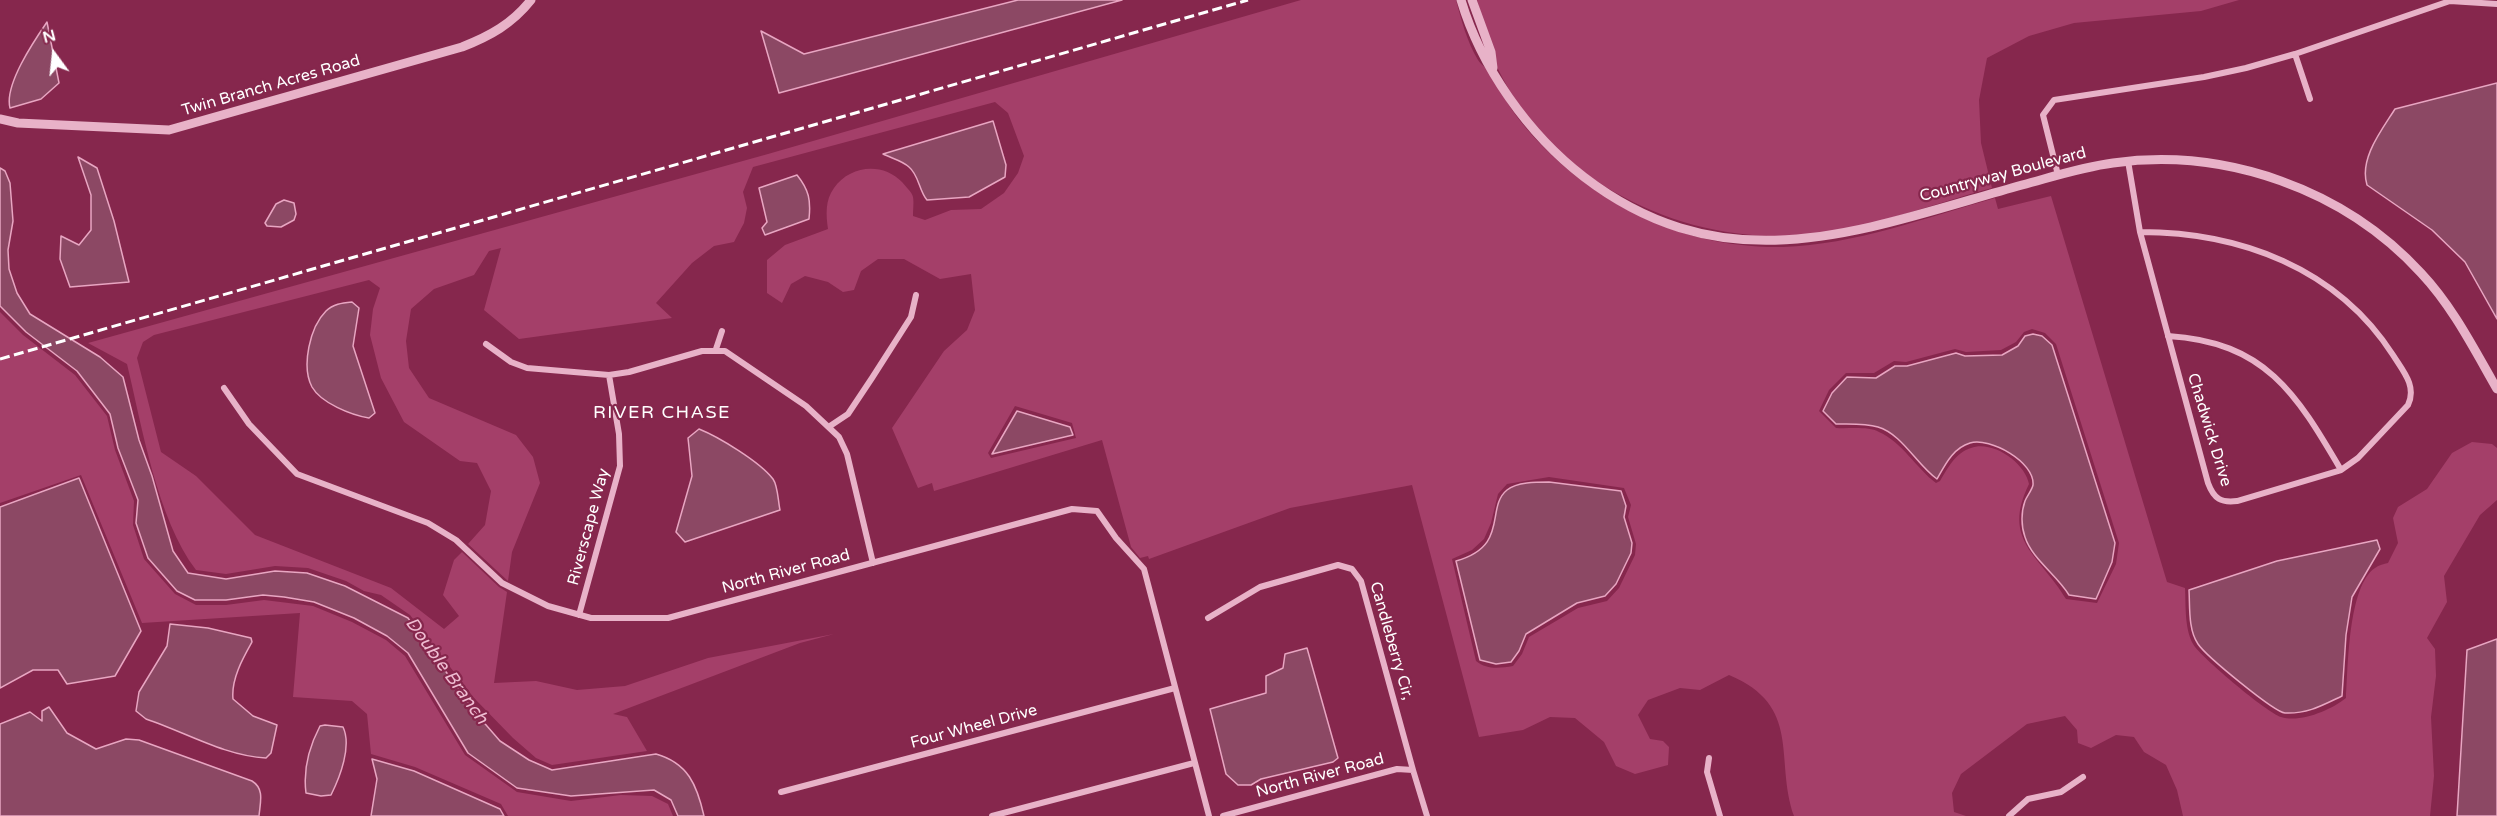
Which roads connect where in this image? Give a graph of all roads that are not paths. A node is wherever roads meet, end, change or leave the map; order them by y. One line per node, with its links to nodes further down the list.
1 (531, 0): 9 (street, Twin Branch Acres Road)
2 (1461, 0): 7 (street, Countryway Boulevard)
3 (1472, 0): 7 (street, Countryway Boulevard)
4 (2480, 0): 5 (street); 6 (street)
5 (2497, 4)
6 (2295, 54): 8 (street); 11 (street)
7 (1492, 68): 11 (street, Countryway Boulevard)
8 (2310, 99)
9 (0, 119)
10 (2128, 161): 11 (street, Countryway Boulevard); 12 (street, Chadwick Drive); 20 (street, Countryway Boulevard)
11 (2058, 175)
12 (2140, 232): 15 (street, Chadwick Drive); 22 (street, Chadwick Drive)
13 (915, 295): 21 (street)
14 (722, 331): 17 (street)
15 (2168, 336): 22 (street); 22 (street, Chadwick Drive)
16 (486, 344): 18 (street)
17 (716, 350): 18 (street); 21 (street)
18 (609, 375): 24 (street, Riverscape Way)
19 (224, 388): 24 (street, North River Road)
20 (2497, 389)
21 (830, 426): 23 (street)
22 (2341, 470)
23 (873, 563): 24 (street, North River Road); 26 (street, North River Road)
24 (579, 615)
25 (1208, 618): 29 (street, Candleberry Cir,)
26 (1175, 688): 28 (street, North River Road); 31 (street, Four Wheel Drive)
27 (1709, 758): 36 (street)
28 (1194, 763): 32 (street); 33 (street, North River Road)
29 (1413, 770): 34 (street, North River Road); 35 (street)
30 (2082, 777): 37 (street)
31 (781, 792)
32 (992, 816)
33 (1209, 816)
34 (1223, 816)
35 (1427, 816)
36 (1720, 816)
37 (2009, 816)

